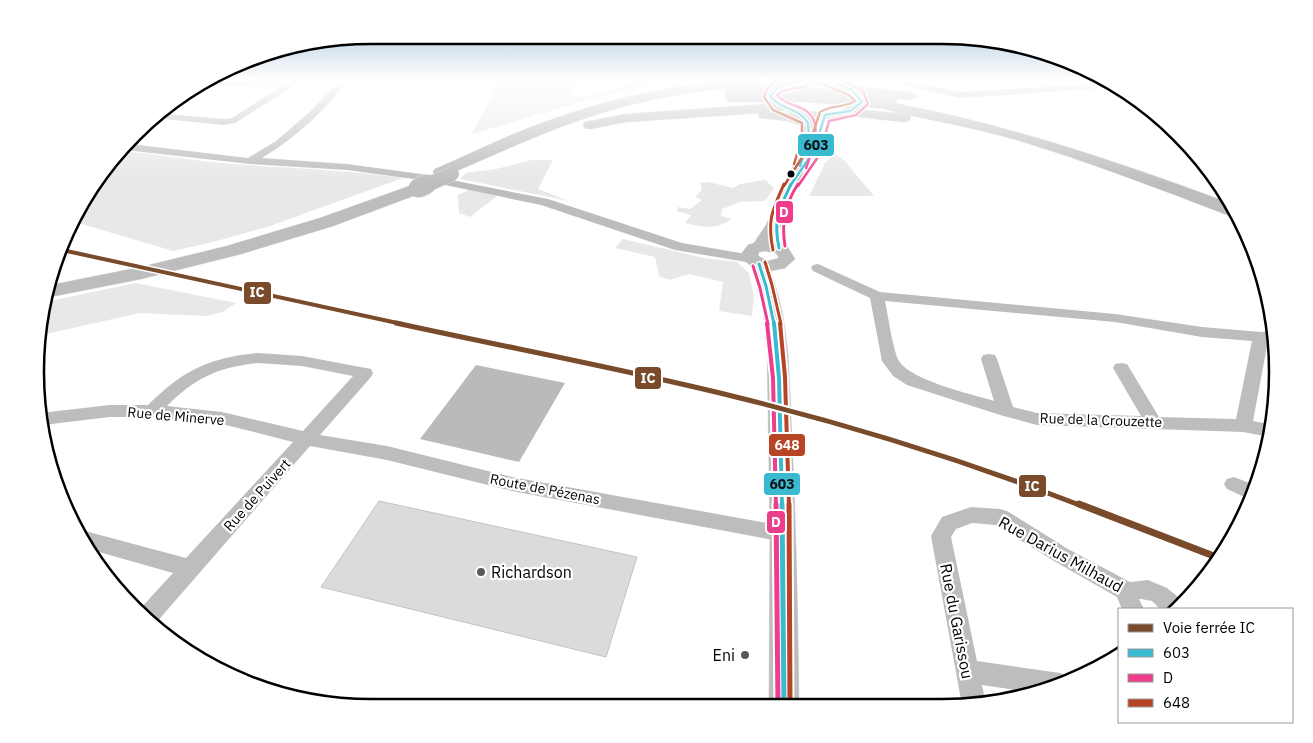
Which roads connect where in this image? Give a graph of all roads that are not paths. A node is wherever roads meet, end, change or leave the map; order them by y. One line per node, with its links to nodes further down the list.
1 (243, 115): 12 (street)
2 (312, 115): 18 (street)
3 (576, 115): 17 (highway)
4 (596, 115): 17 (highway)
5 (615, 115): 15 (highway)
6 (679, 115): 14 (highway)
7 (803, 115): 13 (main road)
8 (825, 115): 20 (main road)
9 (873, 115): 22 (highway)
10 (940, 115): 22 (highway)
11 (978, 115): 22 (highway)
12 (165, 117)
13 (810, 125): 14 (highway); 20 (main road)
14 (586, 126): 15 (highway)
15 (538, 138): 19 (highway)
16 (132, 148): 18 (street)
17 (474, 158): 19 (highway)
18 (250, 161): 26 (street)
19 (447, 173): 21 (highway, bridge)
20 (796, 175): 25 (main road)
21 (413, 186): 29 (highway); 30 (highway)
22 (1186, 190): 23 (highway); 24 (highway)
23 (1220, 200)
24 (1224, 207)
25 (774, 225): 26 (main road); 27 (main road)
26 (755, 255): 27 (main road); 32 (main road)
27 (779, 256): 32 (main road)
28 (818, 268): 31 (street)
29 (56, 282)
30 (54, 291)
31 (877, 296): 33 (street); 38 (street, Rue de la Crouzette)
32 (773, 302): 46 (main road)
33 (1267, 336)
34 (1267, 338): 41 (street)
35 (989, 359): 38 (street)
36 (1121, 368): 40 (street)
37 (152, 411): 39 (street, Rue de Minerve); 43 (street, Rue de Minerve); 43 (street, Rue de Puivert)
38 (1006, 411): 40 (street, Rue de la Crouzette)
39 (48, 418)
40 (1153, 422): 41 (street, Rue de la Crouzette)
41 (1243, 426): 42 (street, Rue de la Crouzette)
42 (1264, 430)
43 (308, 439): 46 (street, Route de Pézenas); 49 (street, Rue de Puivert)
44 (1234, 484): 45 (street)
45 (1247, 490)
46 (784, 534): 56 (main road)
47 (941, 536): 50 (street, Rue Darius Milhaud); 53 (street, Rue du Garissou)
48 (92, 542): 49 (street)
49 (190, 568): 52 (street, Rue de Puivert)
50 (1131, 601): 51 (street)
51 (1171, 605)
52 (150, 613)
53 (968, 671): 54 (street); 55 (street, Rue du Garissou)
54 (1045, 683)
55 (973, 698)
56 (784, 699)

